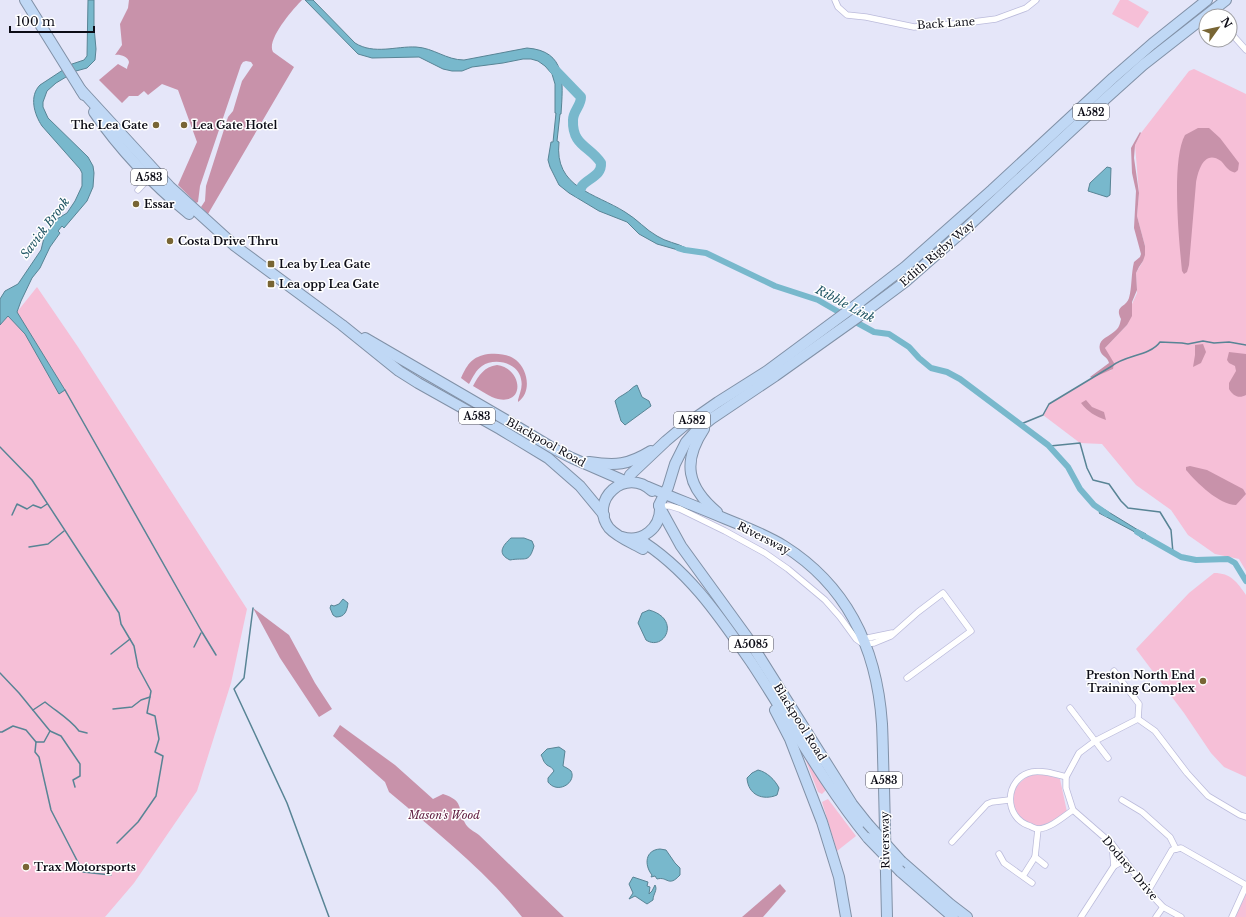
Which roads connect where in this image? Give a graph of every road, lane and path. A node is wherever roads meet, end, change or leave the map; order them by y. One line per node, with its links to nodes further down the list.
1 (25, 0): 8 (highway, Blackpool Road / A583)
2 (835, 0): 3 (street, Back Lane)
3 (1036, 0)
4 (1207, 0): 11 (highway, Edith Rigby Way / A582)
5 (1226, 0): 11 (highway, Edith Rigby Way / A582)
6 (1238, 40): 7 (street)
7 (1246, 49)
8 (153, 175): 9 (street); 10 (highway, Blackpool Road / A583)
9 (138, 190)
10 (342, 325): 14 (highway, Blackpool Road / A583); 20 (highway, Blackpool Road / A583)
11 (771, 373): 12 (highway, Edith Rigby Way / A582); 13 (highway, Edith Rigby Way / A582)
12 (711, 419): 17 (highway, Edith Rigby Way / A582); 22 (highway)
13 (666, 441): 14 (highway); 15 (highway, Edith Rigby Way / A582)
14 (577, 460): 15 (highway, Blackpool Road / A583)
15 (627, 482): 16 (highway); 20 (highway)
16 (648, 487): 17 (highway, Riversway / A583); 18 (highway)
17 (665, 494): 18 (highway, Edith Rigby Way / A582); 22 (highway, Riversway / A583)
18 (659, 505): 19 (street, Riversway); 21 (highway, Blackpool Road / A5085); 24 (highway)
19 (675, 508): 21 (street); 26 (street, Riversway)
20 (604, 515): 23 (highway)
21 (667, 520): 56 (highway, Blackpool Road / A5085, bridge)
22 (728, 520): 26 (highway, Riversway / A583)
23 (622, 537): 24 (highway); 25 (highway)
24 (637, 538): 25 (highway, Blackpool Road)
25 (689, 581): 29 (highway, Blackpool Road)
26 (864, 641): 28 (street); 54 (highway, Riversway / A583)
27 (1114, 672): 31 (street)
28 (907, 678)
29 (766, 685): 53 (highway); 55 (highway, Blackpool Road, bridge)
30 (1070, 708): 32 (street)
31 (1138, 719): 32 (street); 38 (street)
32 (1095, 741): 33 (street); 34 (street)
33 (1108, 758)
34 (1066, 777): 35 (street); 37 (street)
35 (1009, 800): 39 (street); 40 (street)
36 (1122, 800): 42 (street)
37 (1073, 810): 39 (street); 41 (street, Dodney Drive)
38 (1246, 817)
39 (1038, 829): 44 (street)
40 (952, 842)
41 (1112, 844): 45 (street, Dodney Drive); 47 (street)
42 (1176, 850): 50 (street); 51 (street)
43 (999, 854): 48 (street)
44 (1035, 857): 46 (street); 48 (street)
45 (1125, 860): 47 (street); 51 (street, Dodney Drive)
46 (1045, 865)
47 (1114, 866): 57 (street)
48 (1023, 876): 49 (street)
49 (1032, 883)
50 (1246, 886): 60 (street)
51 (1148, 891): 52 (street, Dodney Drive)
52 (1162, 907): 58 (street); 59 (street, Dodney Drive)
53 (846, 917)
54 (887, 917)
55 (953, 917)
56 (967, 917)
57 (1081, 917)
58 (1156, 917)
59 (1181, 917)
60 (1232, 917)

